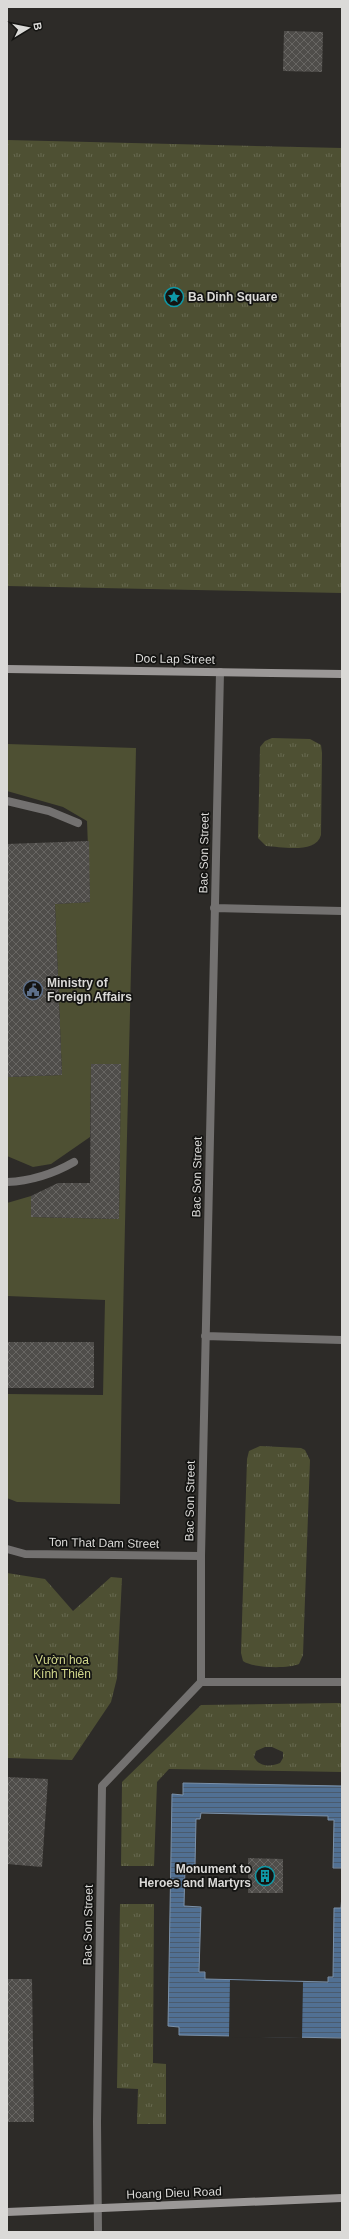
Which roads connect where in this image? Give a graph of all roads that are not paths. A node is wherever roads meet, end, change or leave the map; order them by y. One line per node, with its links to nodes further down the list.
1 (7, 669): 2 (main road, Doc Lap Street)
2 (220, 672): 3 (main road, Doc Lap Street); 6 (street, Bac Son Street)
3 (342, 674)
4 (7, 801): 5 (street)
5 (78, 823)
6 (214, 908): 7 (street); 10 (street, Bac Son Street)
7 (342, 911)
8 (74, 1162): 9 (street)
9 (7, 1182)
10 (206, 1336): 11 (street); 13 (street, Bac Son Street)
11 (342, 1340)
12 (7, 1549): 13 (street, Ton That Dam Street)
13 (201, 1556): 14 (street, Bac Son Street)
14 (202, 1682): 15 (street); 17 (street, Bac Son Street)
15 (342, 1682)
16 (342, 2198): 17 (main road, Hoang Dieu Road)
17 (97, 2208): 18 (main road, Hoang Dieu Road); 19 (street, Bac Son Street)
18 (7, 2212)
19 (98, 2232)

